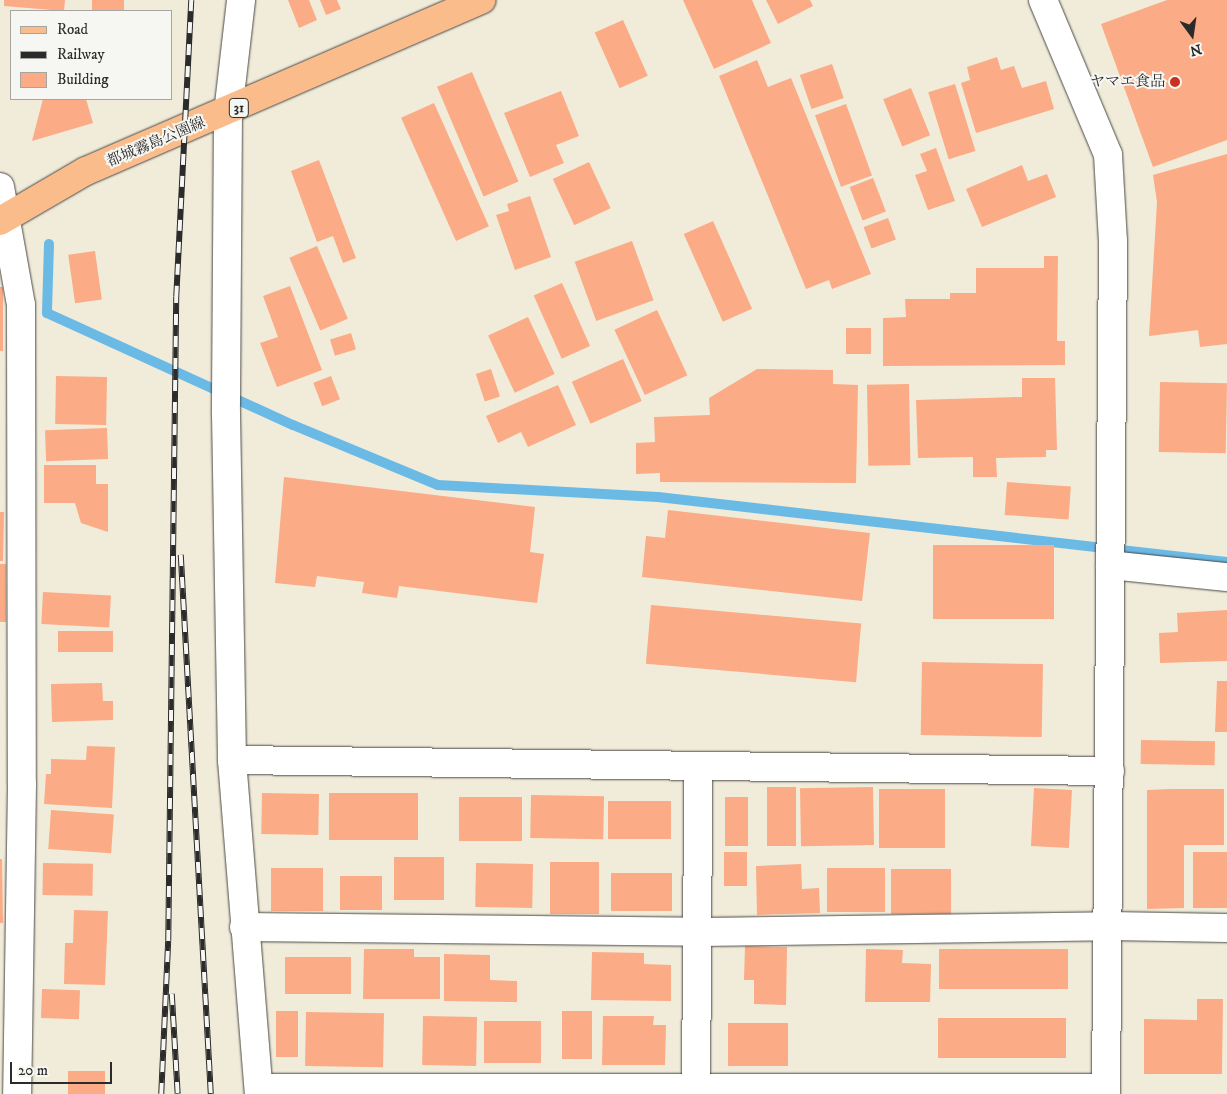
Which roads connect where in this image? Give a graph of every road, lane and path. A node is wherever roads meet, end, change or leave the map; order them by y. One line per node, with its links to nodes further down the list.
1 (241, 0): 4 (street)
2 (482, 0): 4 (main road, 都城霧島公園線 / 31)
3 (1043, 0): 7 (street)
4 (228, 113): 6 (main road, 都城霧島公園線 / 31); 9 (street)
5 (0, 186): 6 (street)
6 (2, 217): 12 (street)
7 (1110, 562): 8 (street); 11 (street)
8 (1227, 577)
9 (232, 760): 10 (street); 13 (street)
10 (698, 768): 11 (street); 16 (street)
11 (1110, 771): 14 (street)
12 (11, 785): 20 (street)
13 (244, 926): 16 (street); 17 (street)
14 (1109, 926): 15 (street); 16 (street); 18 (street)
15 (1227, 928)
16 (698, 932): 19 (street)
17 (259, 1091): 19 (street)
18 (1106, 1091): 19 (street)
19 (696, 1092)
20 (17, 1094)

